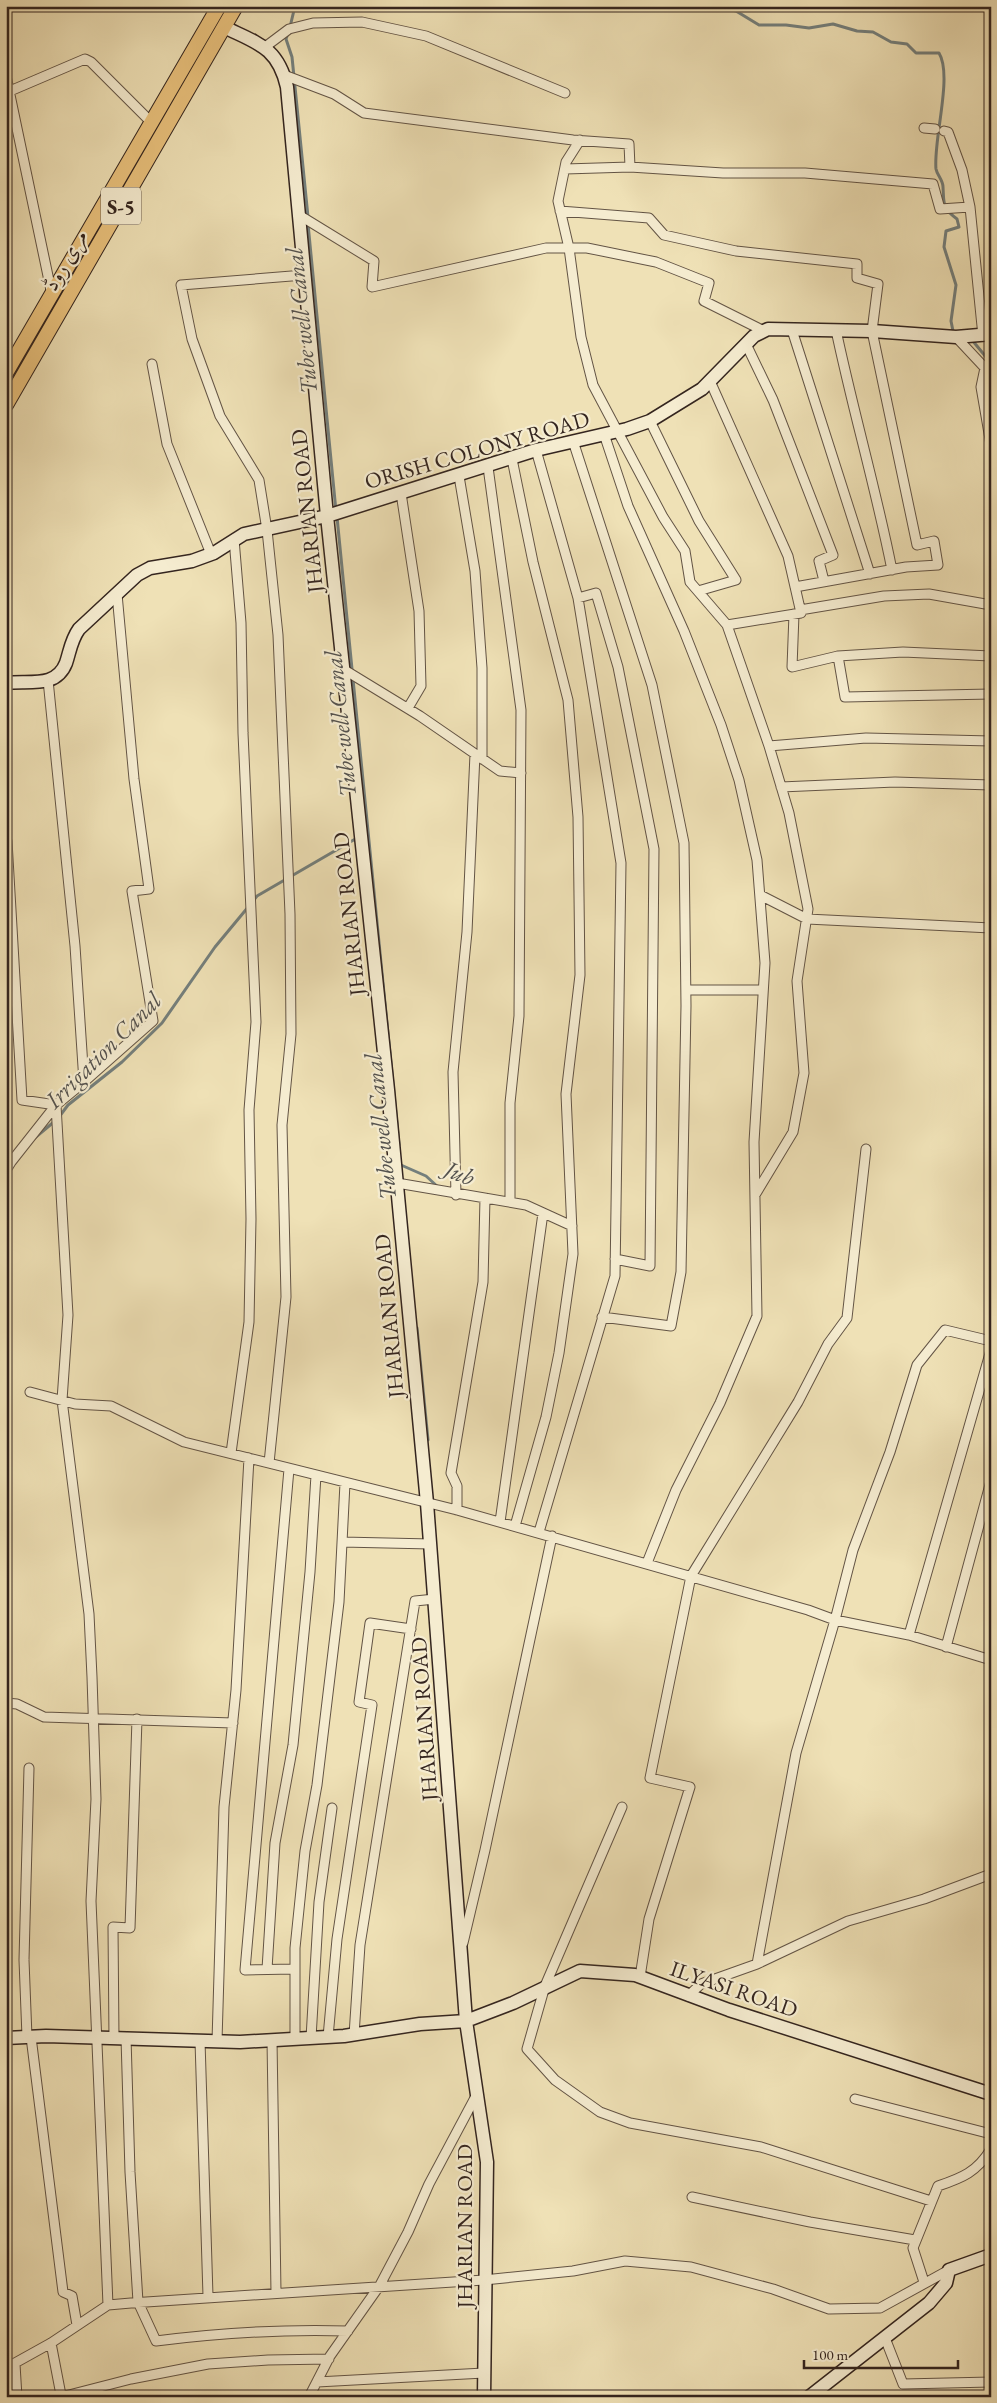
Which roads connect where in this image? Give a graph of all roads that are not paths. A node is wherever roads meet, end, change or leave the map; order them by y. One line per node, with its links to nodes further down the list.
1 (219, 6): 9 (main road, مری روڈ / S-5)
2 (236, 6): 3 (main road, مری روڈ / S-5)
3 (224, 28): 4 (main road, JHARIAN ROAD); 17 (main road, مری روڈ / S-5)
4 (265, 47): 5 (main road, JHARIAN ROAD); 8 (street)
5 (284, 75): 13 (street); 20 (main road, JHARIAN ROAD)
6 (6, 76): 7 (street)
7 (10, 90): 9 (street); 23 (street)
8 (565, 93)
9 (152, 123): 16 (main road, مری روڈ / S-5)
10 (924, 128): 11 (street)
11 (934, 130)
12 (944, 131): 18 (street)
13 (580, 140): 14 (street); 15 (street)
14 (630, 167): 15 (street); 18 (street)
15 (565, 168): 19 (street)
16 (125, 169): 17 (main road); 23 (main road, مری روڈ / S-5)
17 (138, 176): 34 (main road, مری روڈ / S-5)
18 (970, 207): 28 (street)
19 (560, 210): 21 (street); 27 (street)
20 (299, 215): 21 (street); 22 (main road, JHARIAN ROAD)
21 (568, 248): 26 (street); 36 (street)
22 (304, 275): 45 (main road, JHARIAN ROAD); 46 (street)
23 (52, 295): 32 (main road, مری روڈ / S-5)
24 (792, 330): 25 (main road); 26 (main road); 50 (street)
25 (836, 330): 27 (main road); 49 (street)
26 (764, 331): 30 (main road, ORISH COLONY ROAD)
27 (872, 331): 29 (main road); 49 (street)
28 (984, 336): 29 (main road)
29 (956, 337): 39 (street)
30 (746, 344): 33 (main road, ORISH COLONY ROAD); 51 (street)
31 (152, 364): 48 (street)
32 (6, 373)
33 (710, 381): 35 (main road, ORISH COLONY ROAD); 52 (street)
34 (6, 406)
35 (650, 421): 36 (main road, ORISH COLONY ROAD); 53 (street)
36 (617, 431): 37 (main road, ORISH COLONY ROAD); 53 (street)
37 (604, 434): 38 (main road, ORISH COLONY ROAD); 73 (street)
38 (573, 441): 40 (main road, ORISH COLONY ROAD); 76 (street)
39 (991, 445)
40 (536, 450): 41 (main road, ORISH COLONY ROAD); 55 (street)
41 (512, 459): 42 (main road, ORISH COLONY ROAD); 88 (street)
42 (488, 467): 43 (main road, ORISH COLONY ROAD); 69 (street)
43 (459, 476): 44 (main road, ORISH COLONY ROAD); 68 (street)
44 (401, 493): 45 (main road, ORISH COLONY ROAD); 65 (street)
45 (327, 516): 46 (main road, ORISH COLONY ROAD); 61 (main road, JHARIAN ROAD)
46 (267, 530): 47 (main road, ORISH COLONY ROAD); 97 (street)
47 (234, 540): 48 (main road, ORISH COLONY ROAD); 95 (street)
48 (211, 554): 54 (main road, ORISH COLONY ROAD)
49 (892, 570): 50 (street)
50 (870, 574): 51 (street)
51 (824, 581): 52 (street)
52 (795, 586): 57 (street)
53 (698, 591): 58 (street)
54 (117, 594): 62 (main road, ORISH COLONY ROAD); 78 (street)
55 (578, 598): 89 (street); 89 (street)
56 (991, 605): 57 (street)
57 (797, 612): 58 (street); 59 (street)
58 (727, 625): 67 (street)
59 (838, 656): 60 (street); 64 (street)
60 (991, 656)
61 (343, 669): 65 (street); 82 (main road, JHARIAN ROAD)
62 (48, 680): 63 (main road); 78 (street)
63 (6, 683)
64 (991, 694)
65 (408, 708): 68 (street)
66 (991, 741): 67 (street)
67 (769, 746): 71 (street)
68 (478, 756): 69 (street); 83 (street)
69 (521, 773): 86 (street)
70 (991, 785): 71 (street)
71 (781, 787): 74 (street)
72 (7, 841): 79 (street)
73 (760, 895): 74 (street); 77 (street)
74 (807, 919): 75 (street); 84 (street)
75 (991, 928)
76 (686, 990): 77 (street); 90 (street)
77 (764, 990): 84 (street)
78 (84, 1082): 79 (street)
79 (56, 1105): 81 (street); 94 (street)
80 (866, 1149): 111 (street)
81 (6, 1170)
82 (397, 1183): 83 (street); 102 (main road, JHARIAN ROAD)
83 (456, 1195): 85 (street)
84 (755, 1195): 110 (street)
85 (485, 1198): 86 (street); 103 (street)
86 (510, 1202): 87 (street)
87 (543, 1213): 88 (street); 104 (street)
88 (572, 1226): 105 (street)
89 (615, 1259): 90 (street)
90 (602, 1317): 106 (street)
91 (991, 1341): 113 (street)
92 (991, 1350): 115 (street)
93 (30, 1392): 94 (street)
94 (62, 1400): 95 (street); 119 (street)
95 (231, 1453): 96 (street)
96 (248, 1458): 97 (street); 121 (street)
97 (269, 1463): 98 (street)
98 (289, 1469): 99 (street); 128 (street)
99 (316, 1476): 101 (street); 128 (street)
100 (991, 1481): 116 (street)
101 (345, 1482): 102 (street); 108 (street)
102 (427, 1503): 103 (street); 109 (main road, JHARIAN ROAD)
103 (457, 1510): 104 (street)
104 (500, 1522): 105 (street)
105 (515, 1526): 106 (street)
106 (539, 1532): 107 (street)
107 (552, 1536): 110 (street); 126 (street)
108 (342, 1542): 109 (street); 129 (street)
109 (431, 1544): 112 (main road, JHARIAN ROAD)
110 (647, 1563): 111 (street)
111 (692, 1576): 113 (street); 130 (street)
112 (435, 1599): 114 (street); 126 (main road, JHARIAN ROAD)
113 (836, 1620): 115 (street); 127 (street)
114 (411, 1629): 134 (street); 137 (street)
115 (909, 1635): 116 (street)
116 (946, 1646): 117 (street)
117 (991, 1660)
118 (6, 1703): 119 (street)
119 (92, 1718): 120 (street); 136 (street)
120 (137, 1719): 121 (street); 139 (street)
121 (233, 1723): 144 (street)
122 (29, 1768): 135 (street)
123 (622, 1807): 131 (street)
124 (332, 1808): 140 (street)
125 (991, 1874): 127 (street)
126 (461, 1951): 133 (main road, JHARIAN ROAD)
127 (757, 1964): 132 (street)
128 (267, 1969): 129 (street)
129 (294, 1969): 141 (street)
130 (640, 1977): 131 (main road, ILYASI ROAD); 132 (main road, ILYASI ROAD)
131 (545, 1986): 133 (main road, ILYASI ROAD); 151 (street)
132 (688, 1996): 146 (main road, ILYASI ROAD)
133 (466, 2021): 134 (main road, ILYASI ROAD); 145 (main road, JHARIAN ROAD)
134 (354, 2034): 137 (main road, ILYASI ROAD)
135 (29, 2037): 136 (main road, ILYASI ROAD); 138 (main road, ILYASI ROAD); 162 (street)
136 (95, 2037): 139 (main road, ILYASI ROAD); 161 (street)
137 (328, 2037): 140 (main road, ILYASI ROAD)
138 (6, 2038)
139 (120, 2038): 142 (main road, ILYASI ROAD); 160 (street)
140 (311, 2038): 141 (main road, ILYASI ROAD)
141 (295, 2039): 143 (main road, ILYASI ROAD)
142 (200, 2040): 144 (main road, ILYASI ROAD); 159 (street)
143 (272, 2040): 144 (main road, ILYASI ROAD); 158 (street)
144 (217, 2041)
145 (478, 2092): 155 (main road, JHARIAN ROAD); 157 (street)
146 (991, 2094)
147 (854, 2099): 148 (street)
148 (991, 2134)
149 (991, 2149): 151 (street)
150 (692, 2197): 152 (street)
151 (931, 2201): 152 (street)
152 (915, 2240): 156 (street)
153 (991, 2255): 154 (main road)
154 (949, 2270): 156 (street); 164 (main road)
155 (484, 2280): 156 (street); 157 (street); 169 (main road, JHARIAN ROAD)
156 (924, 2282)
157 (380, 2285): 158 (street); 163 (street)
158 (276, 2292): 159 (street)
159 (208, 2296): 160 (street)
160 (138, 2302): 161 (street); 163 (street)
161 (108, 2305): 162 (street)
162 (78, 2325): 165 (street)
163 (348, 2331): 166 (street)
164 (885, 2338): 171 (street); 176 (main road)
165 (51, 2343): 167 (street); 172 (street)
166 (328, 2359): 170 (street); 172 (street)
167 (15, 2364): 168 (street); 173 (street)
168 (6, 2368)
169 (484, 2373): 170 (street); 175 (main road, JHARIAN ROAD)
170 (317, 2382): 174 (street)
171 (991, 2382)
172 (61, 2396)
173 (17, 2397)
174 (309, 2397)
175 (484, 2397)
176 (809, 2397)

